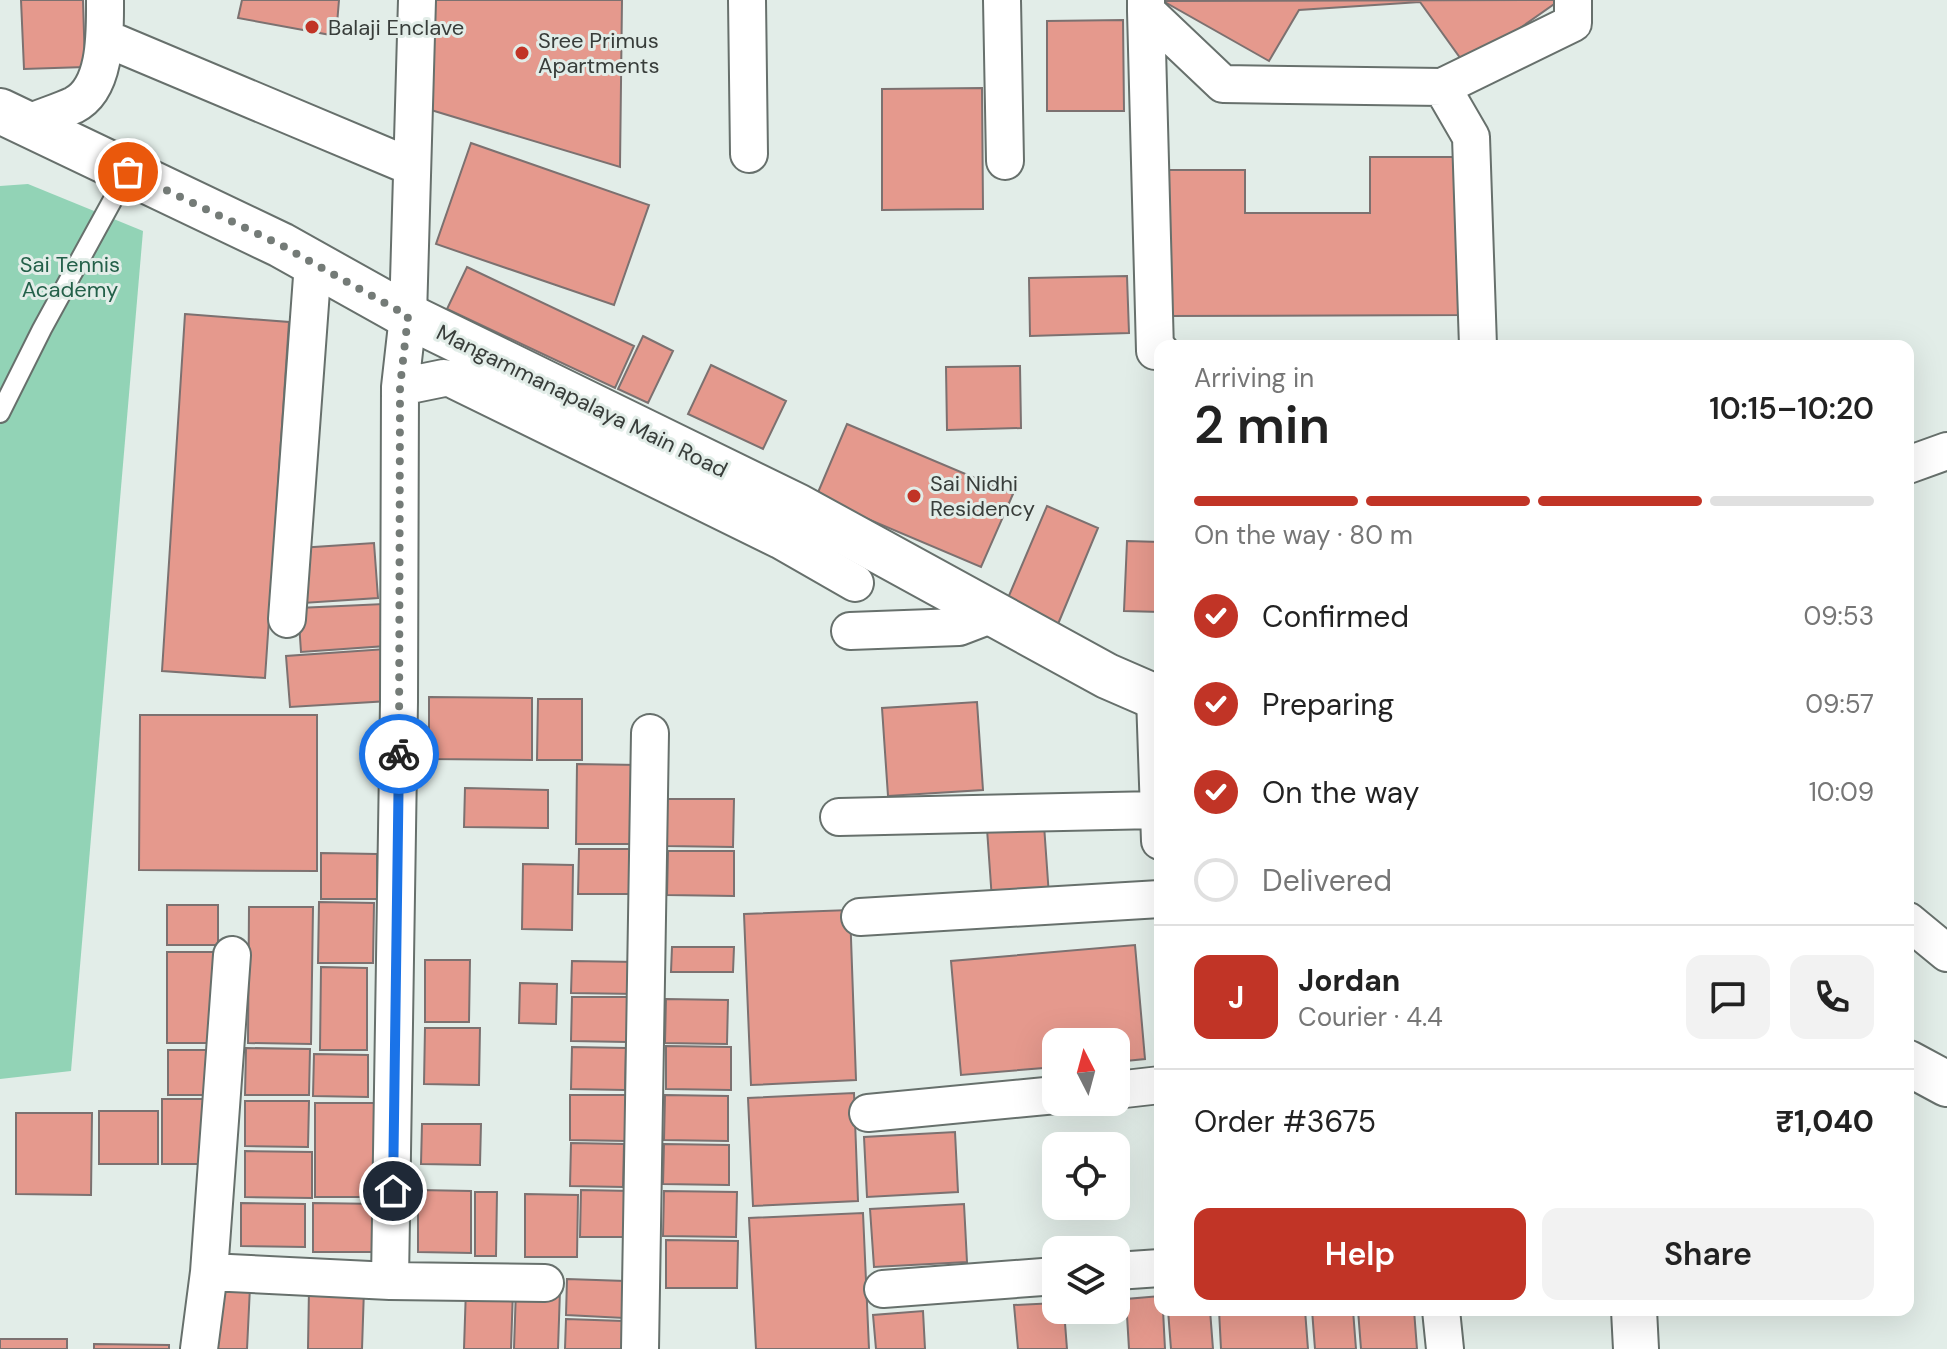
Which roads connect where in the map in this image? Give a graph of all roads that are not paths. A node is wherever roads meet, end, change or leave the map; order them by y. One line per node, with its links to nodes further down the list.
1 (105, 0): 7 (street)
2 (417, 0): 12 (street)
3 (747, 0): 10 (street)
4 (1002, 0): 11 (street)
5 (1573, 0): 8 (street)
6 (1146, 5): 8 (street); 16 (street)
7 (105, 38): 9 (street); 12 (street)
8 (1442, 87): 17 (street)
9 (13, 117): 13 (street, Mangammanapalaya Main Road)
10 (749, 154)
11 (1005, 161)
12 (412, 167): 15 (street)
13 (128, 172): 14 (street, Mangammanapalaya Main Road); 19 (lane)
14 (313, 263): 15 (street, Mangammanapalaya Main Road); 25 (street)
15 (408, 316): 18 (street); 22 (street, Mangammanapalaya Main Road)
16 (1155, 340)
17 (1478, 340)
18 (400, 387): 22 (street); 46 (street)
19 (0, 413)
20 (1947, 451): 21 (street)
21 (1914, 463)
22 (788, 523): 23 (street); 24 (street, Mangammanapalaya Main Road)
23 (855, 583)
24 (993, 614): 26 (street); 27 (street, Mangammanapalaya Main Road)
25 (287, 619)
26 (850, 631)
27 (1154, 696)
28 (650, 733): 52 (street)
29 (839, 817): 30 (street)
30 (1154, 826)
31 (1154, 899): 32 (street)
32 (860, 917)
33 (1914, 926): 34 (street)
34 (1947, 953)
35 (232, 955): 44 (street)
36 (1914, 1066): 37 (street)
37 (1947, 1084)
38 (1154, 1086): 39 (street)
39 (1130, 1088)
40 (1042, 1096): 41 (street)
41 (868, 1113)
42 (1154, 1268): 43 (street)
43 (1130, 1270)
44 (209, 1272): 46 (street); 51 (street)
45 (1042, 1277): 48 (street)
46 (390, 1281): 47 (street)
47 (545, 1283)
48 (883, 1289)
49 (1442, 1316): 53 (street)
50 (1634, 1316): 54 (street)
51 (199, 1349)
52 (640, 1349)
53 (1445, 1349)
54 (1636, 1349)

